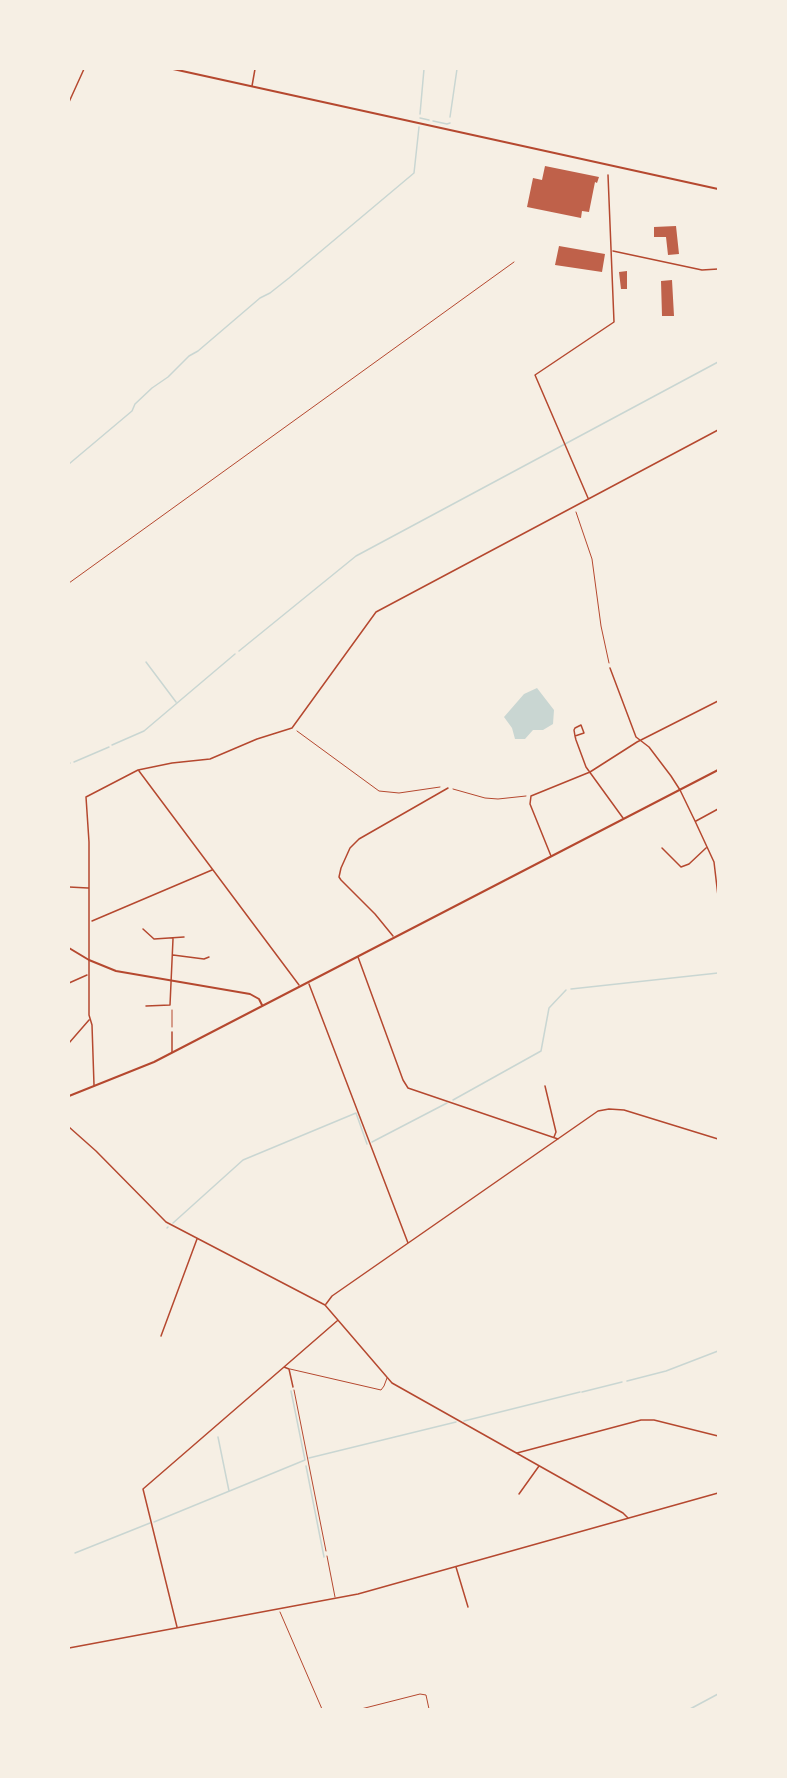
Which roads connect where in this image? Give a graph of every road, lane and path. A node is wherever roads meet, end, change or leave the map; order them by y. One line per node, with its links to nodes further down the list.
1 (84, 69): 5 (street)
2 (173, 69): 4 (main road)
3 (255, 69): 4 (street)
4 (252, 86): 7 (main road)
5 (69, 102)
6 (608, 175): 8 (street)
7 (718, 189)
8 (612, 251): 10 (street); 12 (street)
9 (514, 262): 14 (path)
10 (718, 269)
11 (718, 430): 12 (street)
12 (588, 500): 13 (street)
13 (574, 507): 15 (path); 17 (street)
14 (69, 583)
15 (610, 668): 19 (street)
16 (718, 701): 19 (street)
17 (292, 728): 20 (street); 23 (path)
18 (575, 736): 22 (street)
19 (639, 740): 22 (street); 24 (street)
20 (138, 770): 34 (street); 36 (street)
21 (718, 770): 24 (main road)
22 (590, 772): 25 (street); 27 (street)
23 (448, 788): 25 (path); 41 (street)
24 (680, 790): 27 (main road); 28 (street)
25 (531, 796): 31 (street)
26 (718, 809): 28 (street)
27 (623, 819): 31 (main road)
28 (695, 821): 29 (street)
29 (707, 847): 30 (street); 32 (street)
30 (662, 848)
31 (551, 856): 41 (main road)
32 (714, 862): 33 (street); 37 (street)
33 (718, 862)
34 (213, 870): 38 (street); 52 (street)
35 (69, 887): 36 (street)
36 (89, 888): 38 (street)
37 (718, 896)
38 (90, 921): 47 (street)
39 (143, 929): 42 (street)
40 (184, 937): 42 (street)
41 (394, 937): 46 (main road)
42 (172, 939): 44 (street)
43 (69, 948): 47 (main road)
44 (172, 955): 45 (street); 49 (street)
45 (209, 957)
46 (358, 957): 50 (main road); 64 (street)
47 (89, 960): 48 (street); 49 (main road)
48 (89, 975): 51 (street); 56 (street)
49 (171, 981): 54 (street); 55 (main road)
50 (309, 982): 52 (main road); 68 (street)
51 (69, 983)
52 (300, 987): 55 (main road)
53 (146, 1005): 54 (street)
54 (170, 1005): 57 (path)
55 (262, 1005): 59 (main road)
56 (90, 1019): 58 (street); 61 (street)
57 (172, 1032): 59 (street)
58 (69, 1043)
59 (172, 1052): 61 (main road)
60 (545, 1086): 64 (street)
61 (94, 1087): 62 (main road)
62 (69, 1096)
63 (69, 1127): 67 (street)
64 (554, 1137): 65 (street)
65 (559, 1139): 66 (street); 68 (street)
66 (718, 1139)
67 (197, 1239): 69 (street); 71 (street)
68 (408, 1244): 69 (street)
69 (325, 1305): 70 (street)
70 (337, 1320): 72 (street); 74 (street)
71 (160, 1336)
72 (284, 1367): 73 (street); 87 (street)
73 (289, 1369): 74 (lane); 75 (street)
74 (387, 1378): 77 (street)
75 (293, 1388): 82 (path)
76 (718, 1436): 77 (street)
77 (516, 1453): 78 (street)
78 (539, 1466): 80 (street); 81 (street)
79 (718, 1493): 81 (street)
80 (519, 1494)
81 (628, 1518): 83 (street)
82 (327, 1556): 84 (lane)
83 (456, 1567): 84 (street); 85 (street)
84 (336, 1599): 86 (street)
85 (468, 1607)
86 (279, 1609): 87 (street); 89 (path)
87 (178, 1628): 88 (street)
88 (69, 1647)
89 (322, 1709)
90 (361, 1709): 91 (path)
91 (429, 1709)

